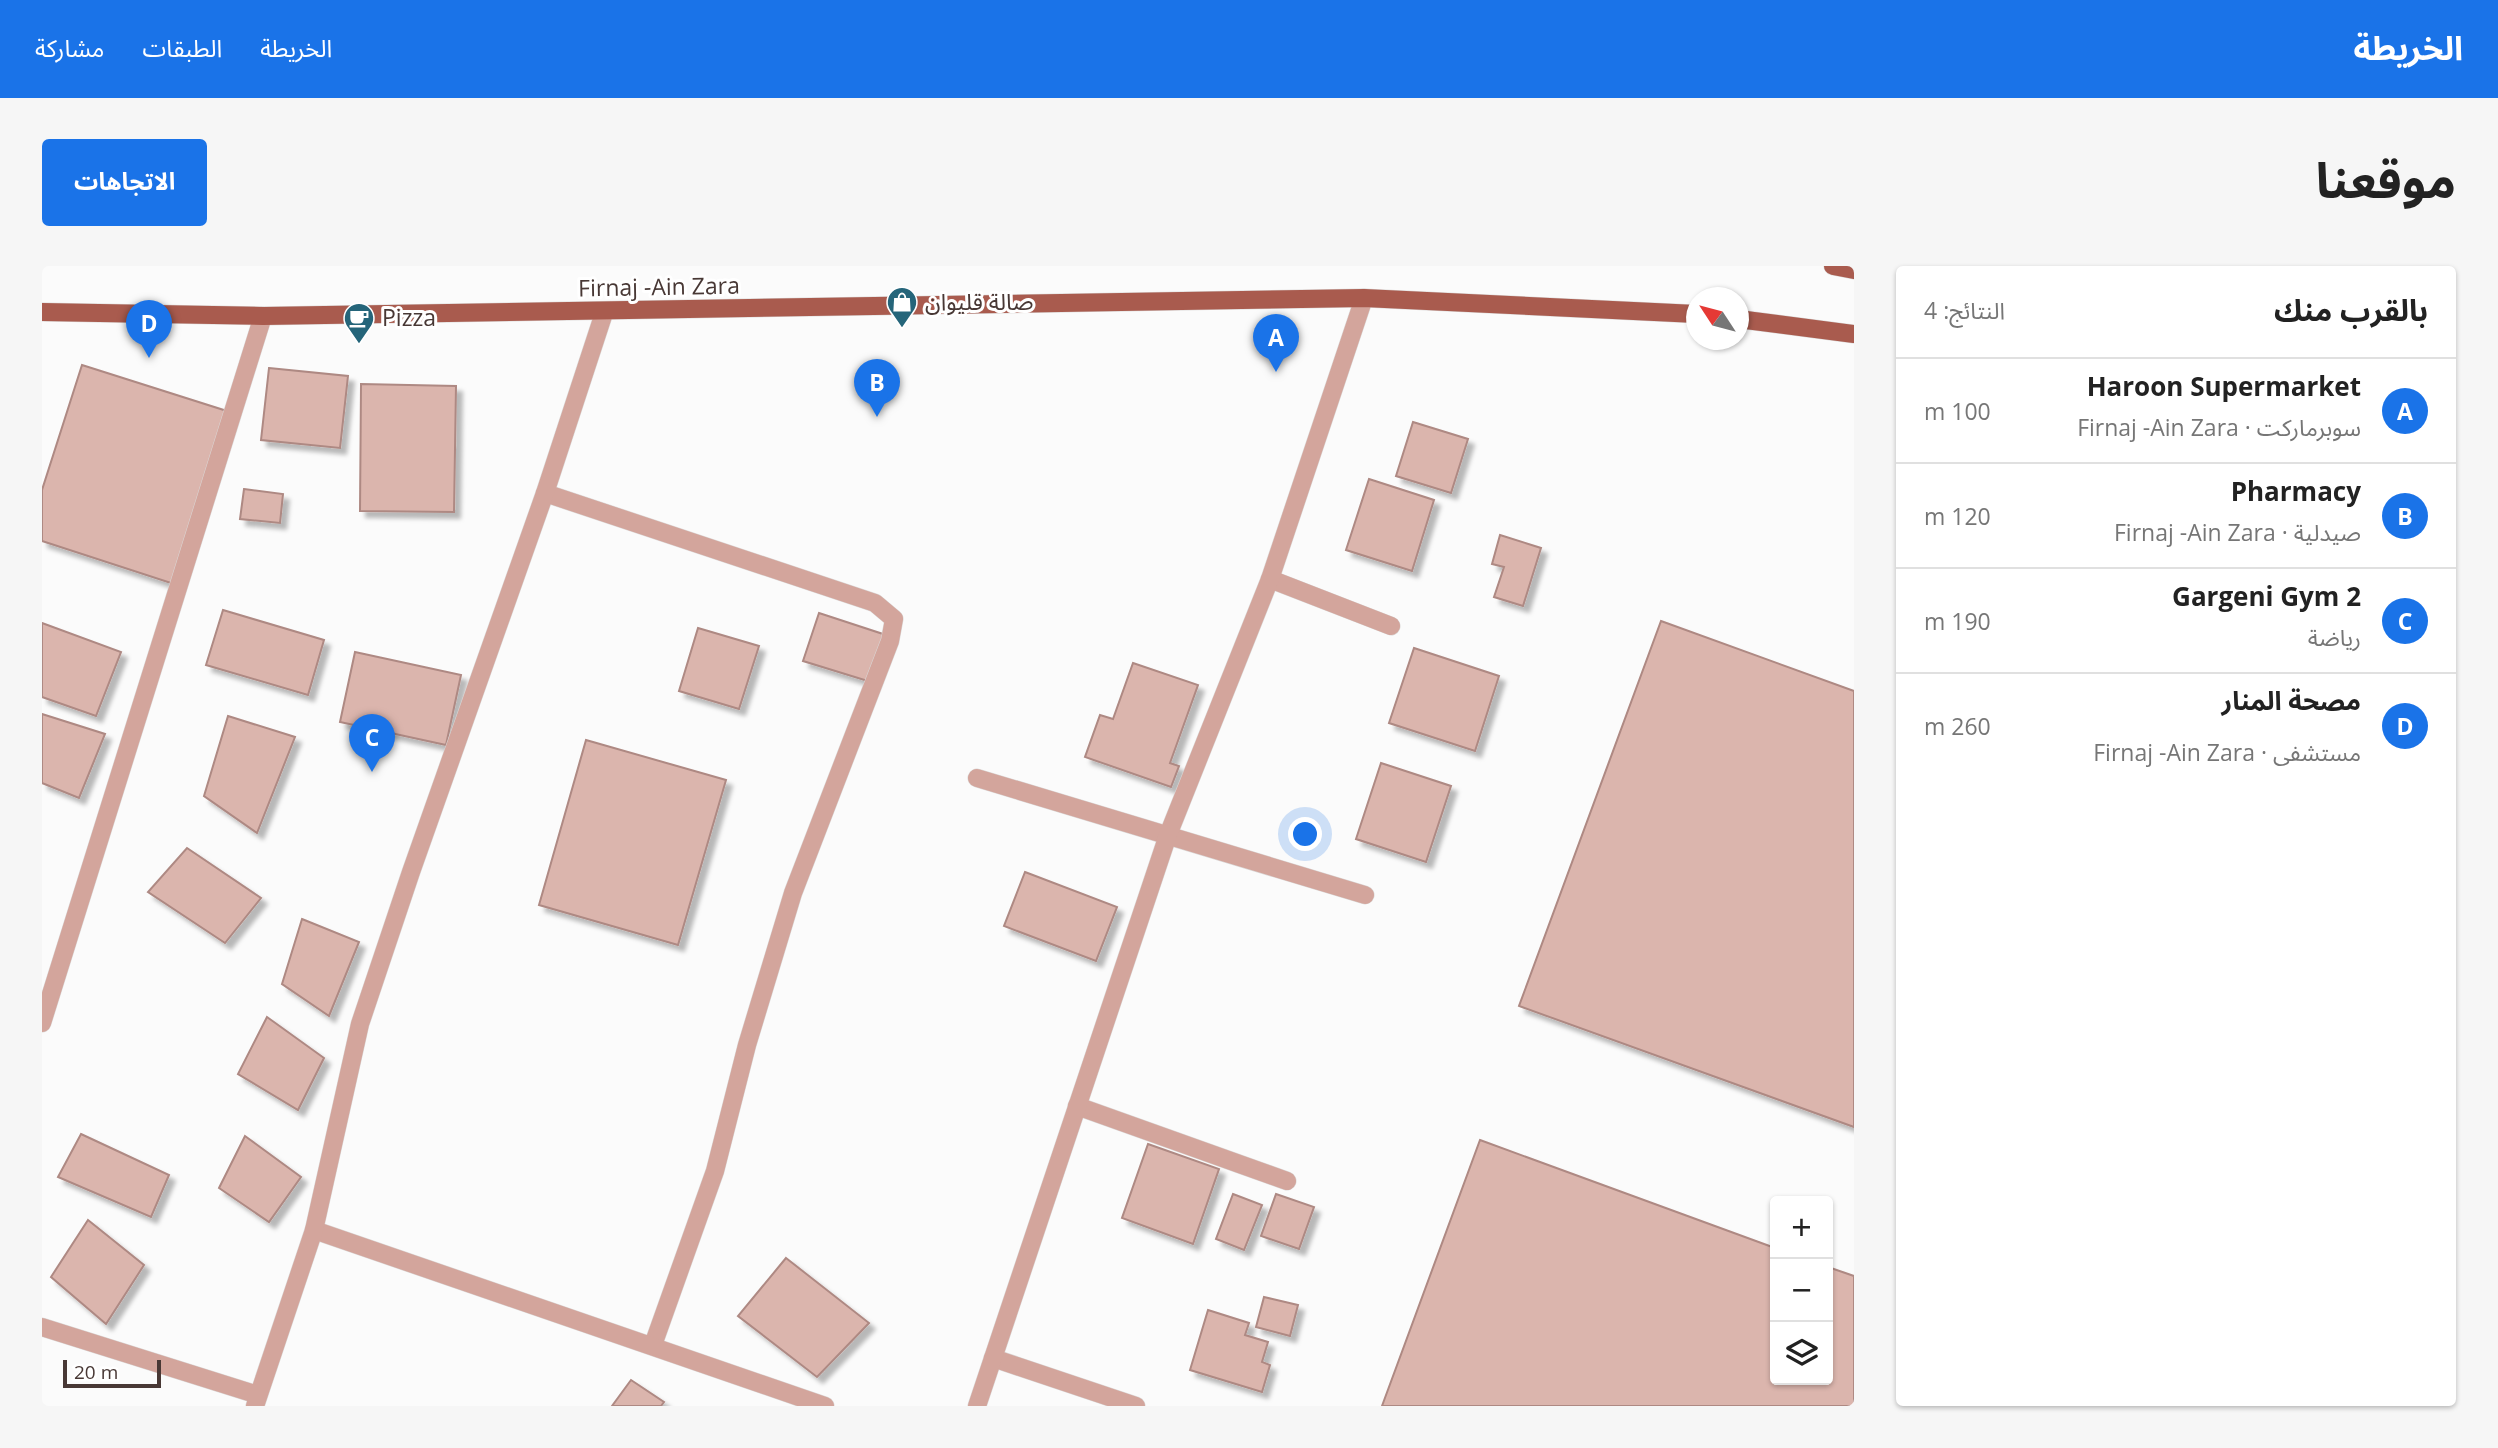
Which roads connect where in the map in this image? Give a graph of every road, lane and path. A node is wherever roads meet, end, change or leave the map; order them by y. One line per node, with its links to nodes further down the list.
1 (1833, 266): 2 (main road)
2 (1854, 270)
3 (1364, 298): 5 (main road, Firnaj -Ain Zara); 6 (main road, Firnaj -Ain Zara); 11 (street)
4 (42, 312): 7 (main road, Firnaj -Ain Zara)
5 (604, 313): 7 (main road, Firnaj -Ain Zara); 10 (street)
6 (1686, 314)
7 (263, 316): 16 (street)
8 (1749, 320): 9 (main road)
9 (1854, 334)
10 (545, 493): 19 (street); 21 (street)
11 (1270, 579): 12 (street); 14 (street)
12 (1391, 626)
13 (977, 778): 14 (street)
14 (1168, 835): 15 (street); 17 (street)
15 (1366, 895)
16 (42, 1023)
17 (1077, 1106): 18 (street); 22 (street)
18 (1287, 1181)
19 (314, 1230): 21 (street); 23 (street)
20 (42, 1327): 23 (street)
21 (653, 1346): 24 (street)
22 (993, 1358): 25 (street); 26 (street)
23 (256, 1400)
24 (825, 1406)
25 (977, 1406)
26 (1136, 1406)

